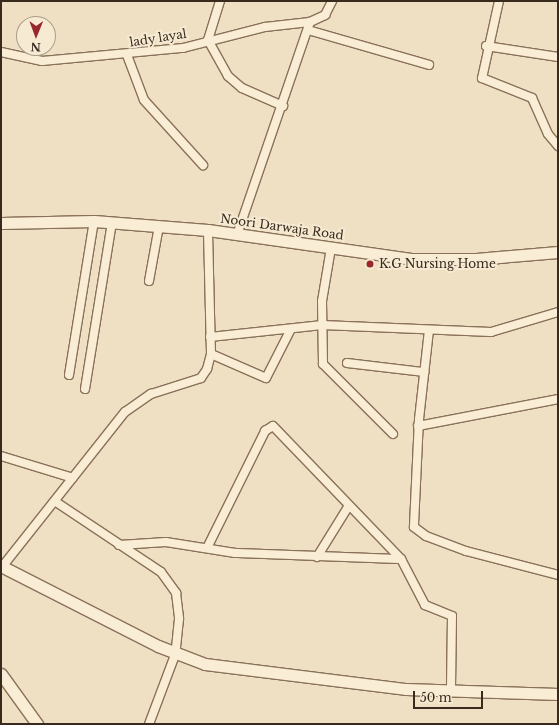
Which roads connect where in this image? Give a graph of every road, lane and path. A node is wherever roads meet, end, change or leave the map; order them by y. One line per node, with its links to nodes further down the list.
1 (220, 1): 6 (street)
2 (332, 1): 4 (street, lady layal)
3 (499, 1): 7 (street)
4 (310, 22): 5 (street); 6 (street, lady layal)
5 (308, 30): 11 (street); 12 (street)
6 (208, 40): 9 (street, lady layal); 12 (street)
7 (486, 46): 10 (street); 13 (street)
8 (1, 52): 9 (street, lady layal)
9 (127, 55): 14 (street)
10 (558, 57)
11 (429, 65)
12 (284, 106): 20 (street)
13 (558, 146)
14 (203, 165)
15 (94, 221): 16 (street, Noori Darwaja Road); 17 (street, Noori Darwaja Road); 32 (street)
16 (112, 222): 18 (street, Noori Darwaja Road); 33 (street)
17 (1, 223)
18 (159, 226): 19 (street, Noori Darwaja Road); 23 (street)
19 (208, 230): 20 (street, Noori Darwaja Road); 28 (street)
20 (238, 232): 21 (street, Noori Darwaja Road)
21 (331, 248): 22 (street, Noori Darwaja Road); 25 (street)
22 (558, 252)
23 (149, 281)
24 (558, 312): 27 (street)
25 (322, 325): 26 (street); 27 (street); 36 (street)
26 (291, 329): 28 (street); 29 (street)
27 (429, 330): 31 (street)
28 (210, 337): 29 (street)
29 (211, 354): 38 (street)
30 (347, 362): 31 (street)
31 (424, 372): 35 (street)
32 (69, 375)
33 (85, 389)
34 (558, 399): 35 (street)
35 (418, 426): 46 (street)
36 (393, 434)
37 (1, 456): 38 (street)
38 (73, 478): 39 (street)
39 (56, 502): 41 (street); 45 (street)
40 (348, 507): 42 (street); 43 (street); 44 (street)
41 (119, 545): 42 (street); 47 (street)
42 (207, 548): 43 (street)
43 (317, 557): 44 (street)
44 (401, 559): 49 (street)
45 (1, 566): 47 (street)
46 (558, 574)
47 (175, 654): 49 (street); 52 (street)
48 (1, 674): 51 (street)
49 (451, 692): 50 (street)
50 (558, 694)
51 (37, 724)
52 (149, 724)

